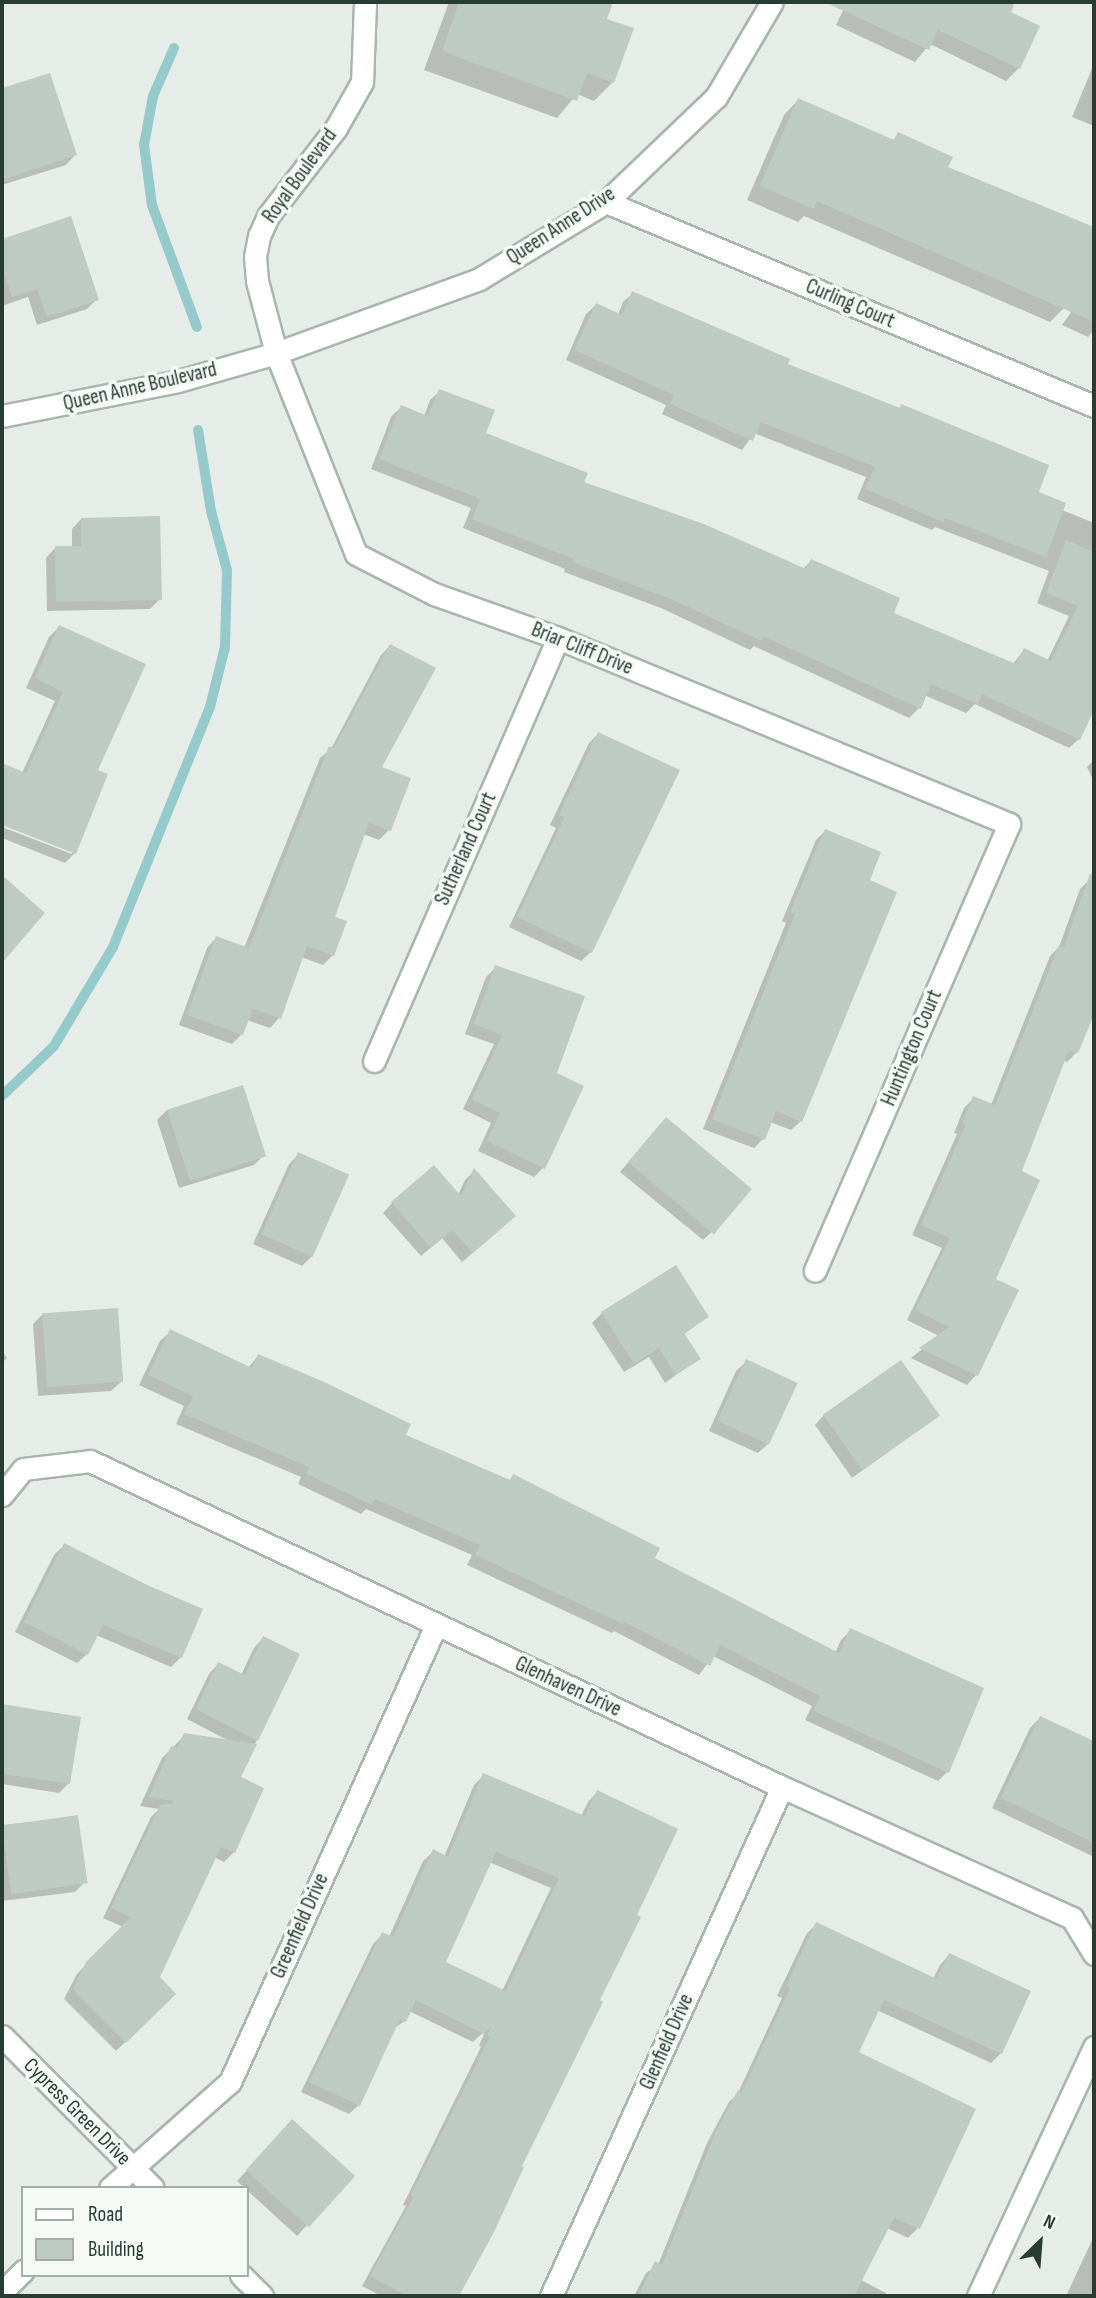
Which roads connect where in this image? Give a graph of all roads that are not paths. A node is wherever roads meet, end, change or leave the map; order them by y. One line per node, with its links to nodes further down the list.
1 (365, 2): 4 (street, Royal Boulevard)
2 (772, 2): 3 (street, Queen Anne Drive)
3 (606, 202): 4 (street, Queen Anne Drive); 5 (street, Curling Court)
4 (276, 353): 6 (street, Queen Anne Boulevard); 7 (street, Briar Cliff Drive)
5 (1094, 406)
6 (2, 416)
7 (558, 638): 8 (street, Briar Cliff Drive); 9 (street, Sutherland Court)
8 (1009, 824): 10 (street, Huntington Court)
9 (374, 1061)
10 (815, 1271)
11 (2, 1495): 12 (street, Glenhaven Drive)
12 (436, 1625): 13 (street, Glenhaven Drive); 17 (street, Greenfield Drive)
13 (782, 1787): 14 (street, Glenhaven Drive); 24 (street, Glenfield Drive)
14 (1094, 1954)
15 (2, 2036): 17 (street, Cypress Green Drive)
16 (1094, 2047): 25 (street)
17 (132, 2167): 18 (street, Greenfield Drive); 19 (street, Cypress Green Drive)
18 (112, 2186)
19 (151, 2186)
20 (21, 2273): 22 (street)
21 (243, 2277): 23 (street)
22 (2, 2291)
23 (262, 2296)
24 (551, 2296)
25 (978, 2296)

